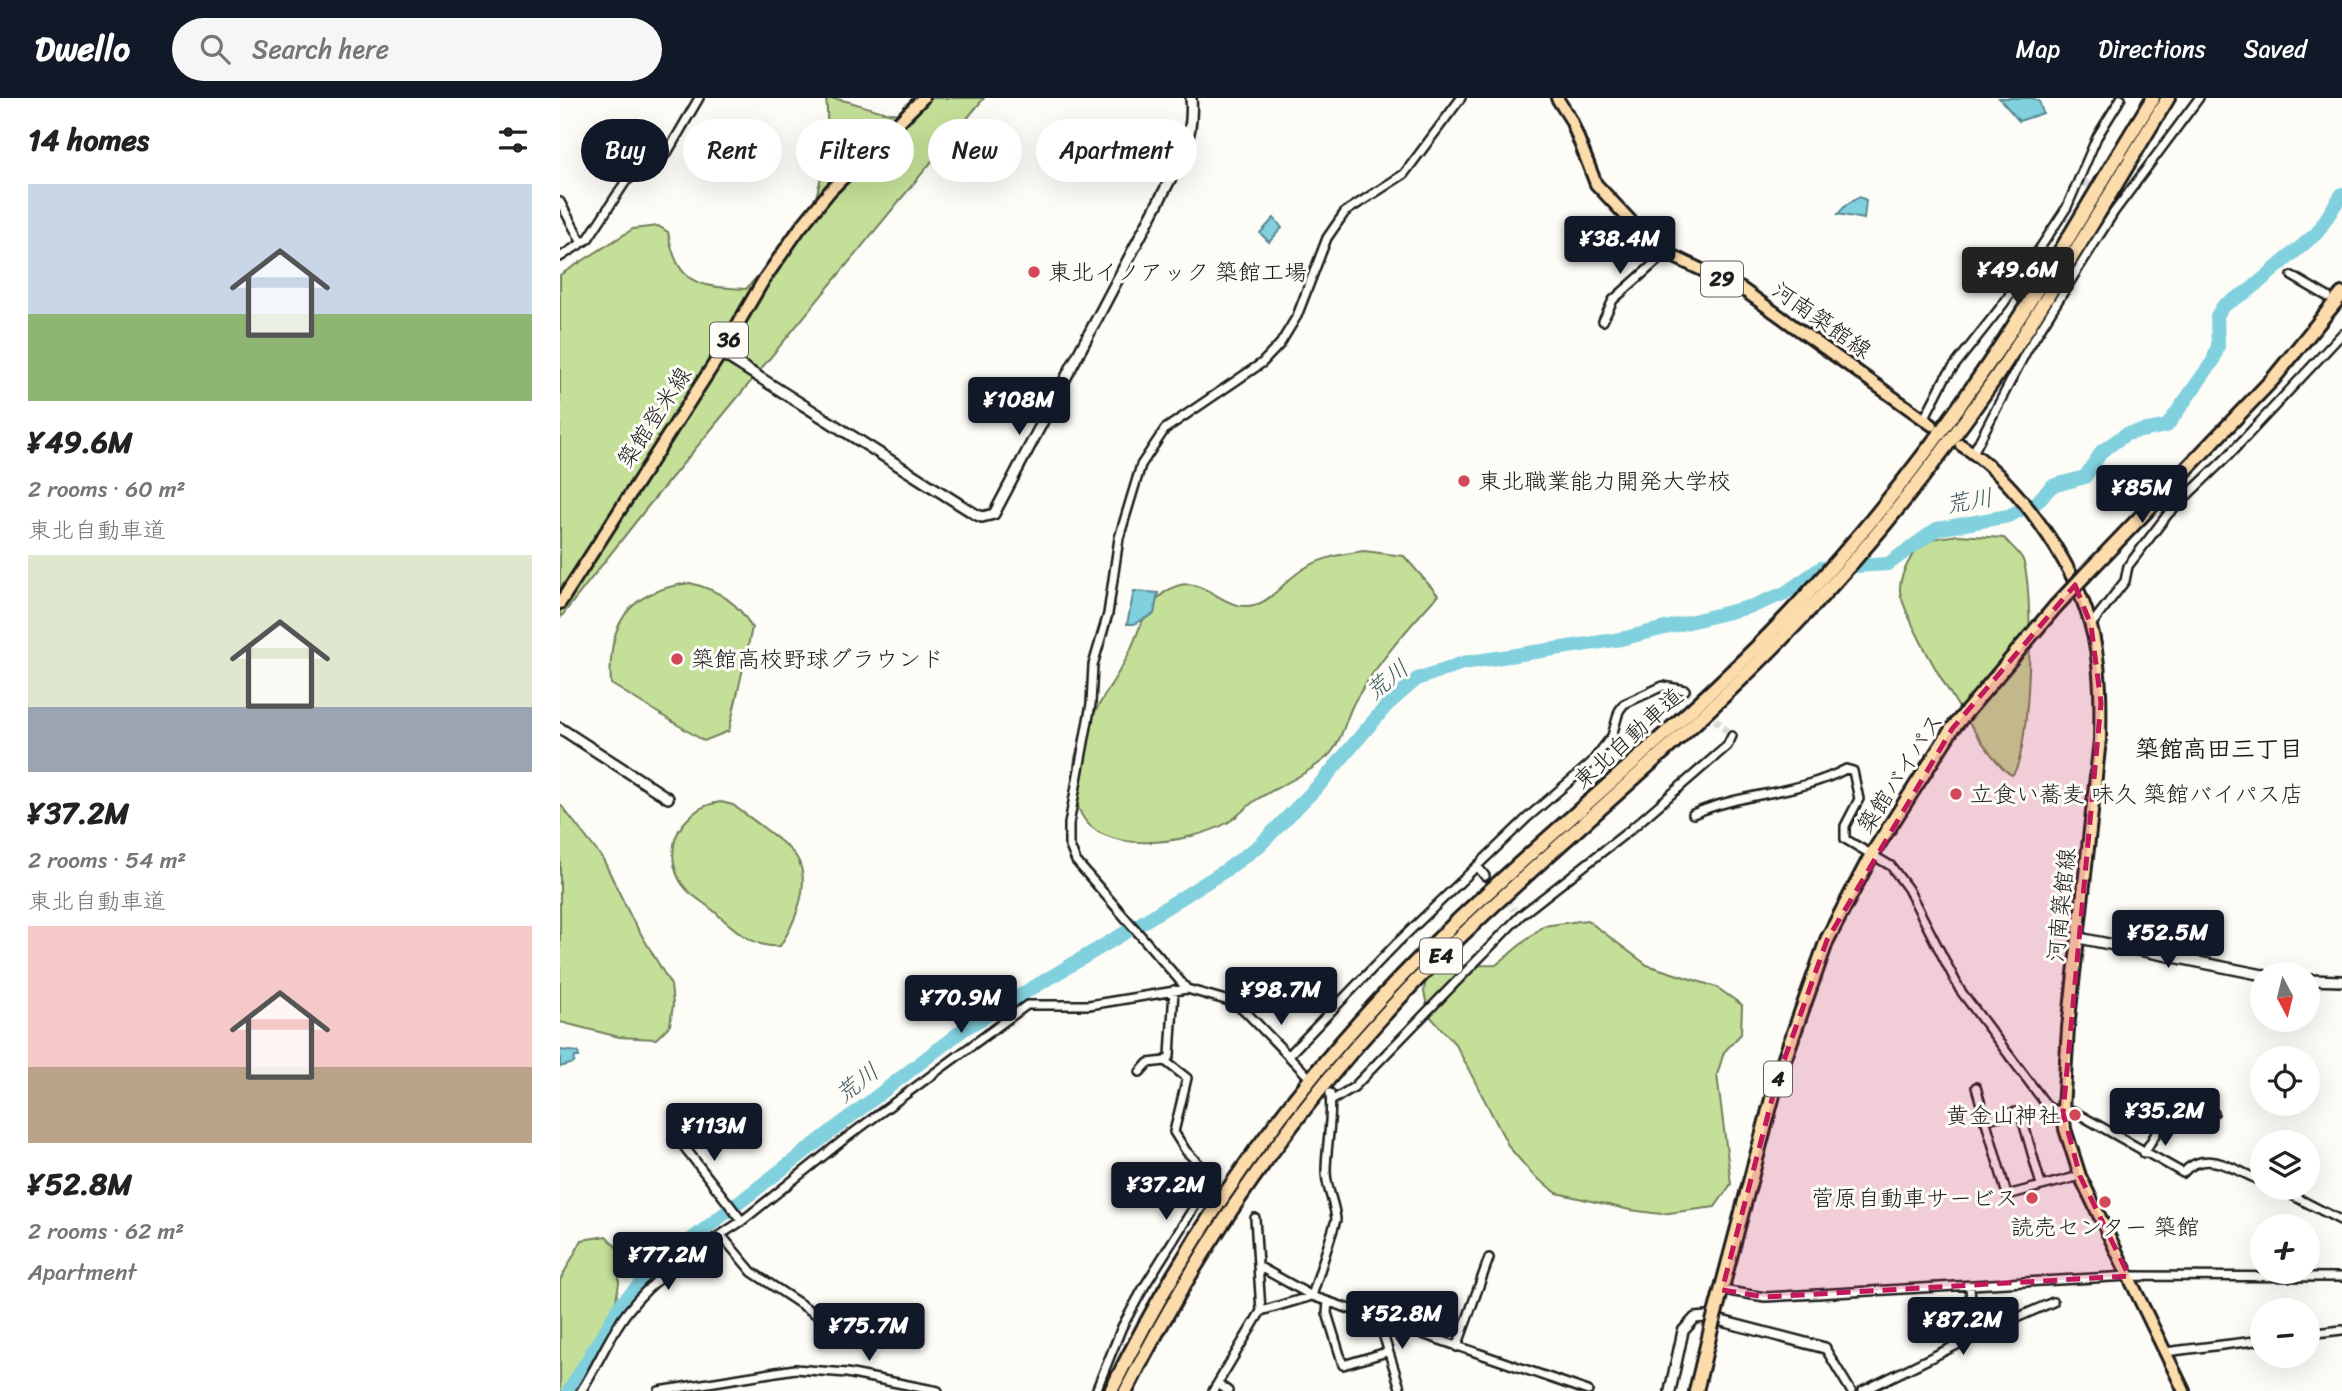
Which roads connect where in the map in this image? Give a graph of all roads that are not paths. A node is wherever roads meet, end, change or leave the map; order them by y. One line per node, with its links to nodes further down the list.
1 (699, 98): 11 (street)
2 (923, 98): 19 (main road, 築館登米線 / 36)
3 (1191, 98): 19 (street)
4 (1461, 98): 37 (street)
5 (1557, 98): 12 (main road, 河南築館線 / 29)
6 (2121, 98): 20 (street)
7 (2153, 98): 82 (highway, 東北自動車道 / E4)
8 (2168, 98): 83 (highway, 東北自動車道 / E4)
9 (2199, 98): 22 (street)
10 (560, 202): 11 (street)
11 (582, 243): 13 (street)
12 (1666, 253): 17 (street); 20 (main road, 河南築館線 / 29)
13 (560, 257)
14 (2292, 276): 16 (street)
15 (2342, 293): 30 (highway, 築館バイパス / 4, bridge)
16 (2328, 297)
17 (1603, 321)
18 (2342, 334): 24 (street)
19 (721, 353): 23 (main road, 築館登米線 / 36)
20 (1928, 422)
21 (1961, 445): 22 (main road, 河南築館線)
22 (1973, 453): 24 (main road, 河南築館線)
23 (560, 603)
24 (2091, 625): 33 (main road, 河南築館線)
25 (1685, 690): 31 (street)
26 (560, 728): 28 (street)
27 (1732, 736): 63 (street)
28 (668, 798)
29 (1693, 814): 30 (street)
30 (1871, 856): 44 (street); 62 (highway, 築館バイパス / 4)
31 (1477, 866): 32 (street); 39 (street)
32 (1485, 876)
33 (2079, 937): 34 (street); 44 (main road, 河南築館線)
34 (2250, 972)
35 (2320, 980): 36 (street)
36 (2342, 981)
37 (1186, 987): 38 (street); 39 (street)
38 (1174, 990): 40 (street); 54 (street)
39 (1288, 1056): 42 (street)
40 (1165, 1061): 41 (street); 81 (street)
41 (1140, 1072)
42 (1307, 1075)
43 (1976, 1087): 46 (street)
44 (2063, 1111): 48 (street); 49 (main road, 河南築館線)
45 (2214, 1113): 48 (street)
46 (1984, 1120): 51 (street); 51 (street)
47 (682, 1144): 54 (street)
48 (2144, 1153): 50 (street)
49 (2080, 1176): 51 (street); 59 (main road, 河南築館線)
50 (2250, 1177)
51 (2041, 1185)
52 (2301, 1200): 55 (street)
53 (1255, 1218): 58 (street)
54 (740, 1219): 56 (street)
55 (2342, 1221)
56 (722, 1235): 68 (street); 78 (street)
57 (1489, 1258): 73 (street)
58 (1258, 1266): 63 (street); 66 (street)
59 (2129, 1276): 60 (street); 61 (street); 76 (main road, 河南築館線)
60 (2342, 1277)
61 (1970, 1286): 62 (street); 71 (street)
62 (1722, 1290): 88 (highway, 築館バイパス / 4, bridge)
63 (1312, 1296): 64 (street); 66 (street)
64 (1328, 1302): 67 (street); 75 (street)
65 (2053, 1302): 71 (street)
66 (1261, 1311): 77 (street)
67 (1378, 1318): 73 (street); 75 (street)
68 (827, 1328)
69 (2342, 1330): 70 (street)
70 (2320, 1333)
71 (1973, 1337): 90 (street)
72 (2250, 1342): 76 (street)
73 (1457, 1347): 86 (street)
74 (1825, 1348): 87 (street); 89 (street)
75 (1387, 1352): 85 (street)
76 (2165, 1352): 91 (main road, 河南築館線)
77 (1215, 1388): 84 (street)
78 (581, 1391)
79 (659, 1391): 80 (street)
80 (938, 1391)
81 (1096, 1391)
82 (1111, 1391)
83 (1126, 1391)
84 (1228, 1391)
85 (1401, 1391)
86 (1588, 1391)
87 (1670, 1391)
88 (1696, 1391)
89 (1851, 1391)
90 (1863, 1391)
91 (2184, 1391)

